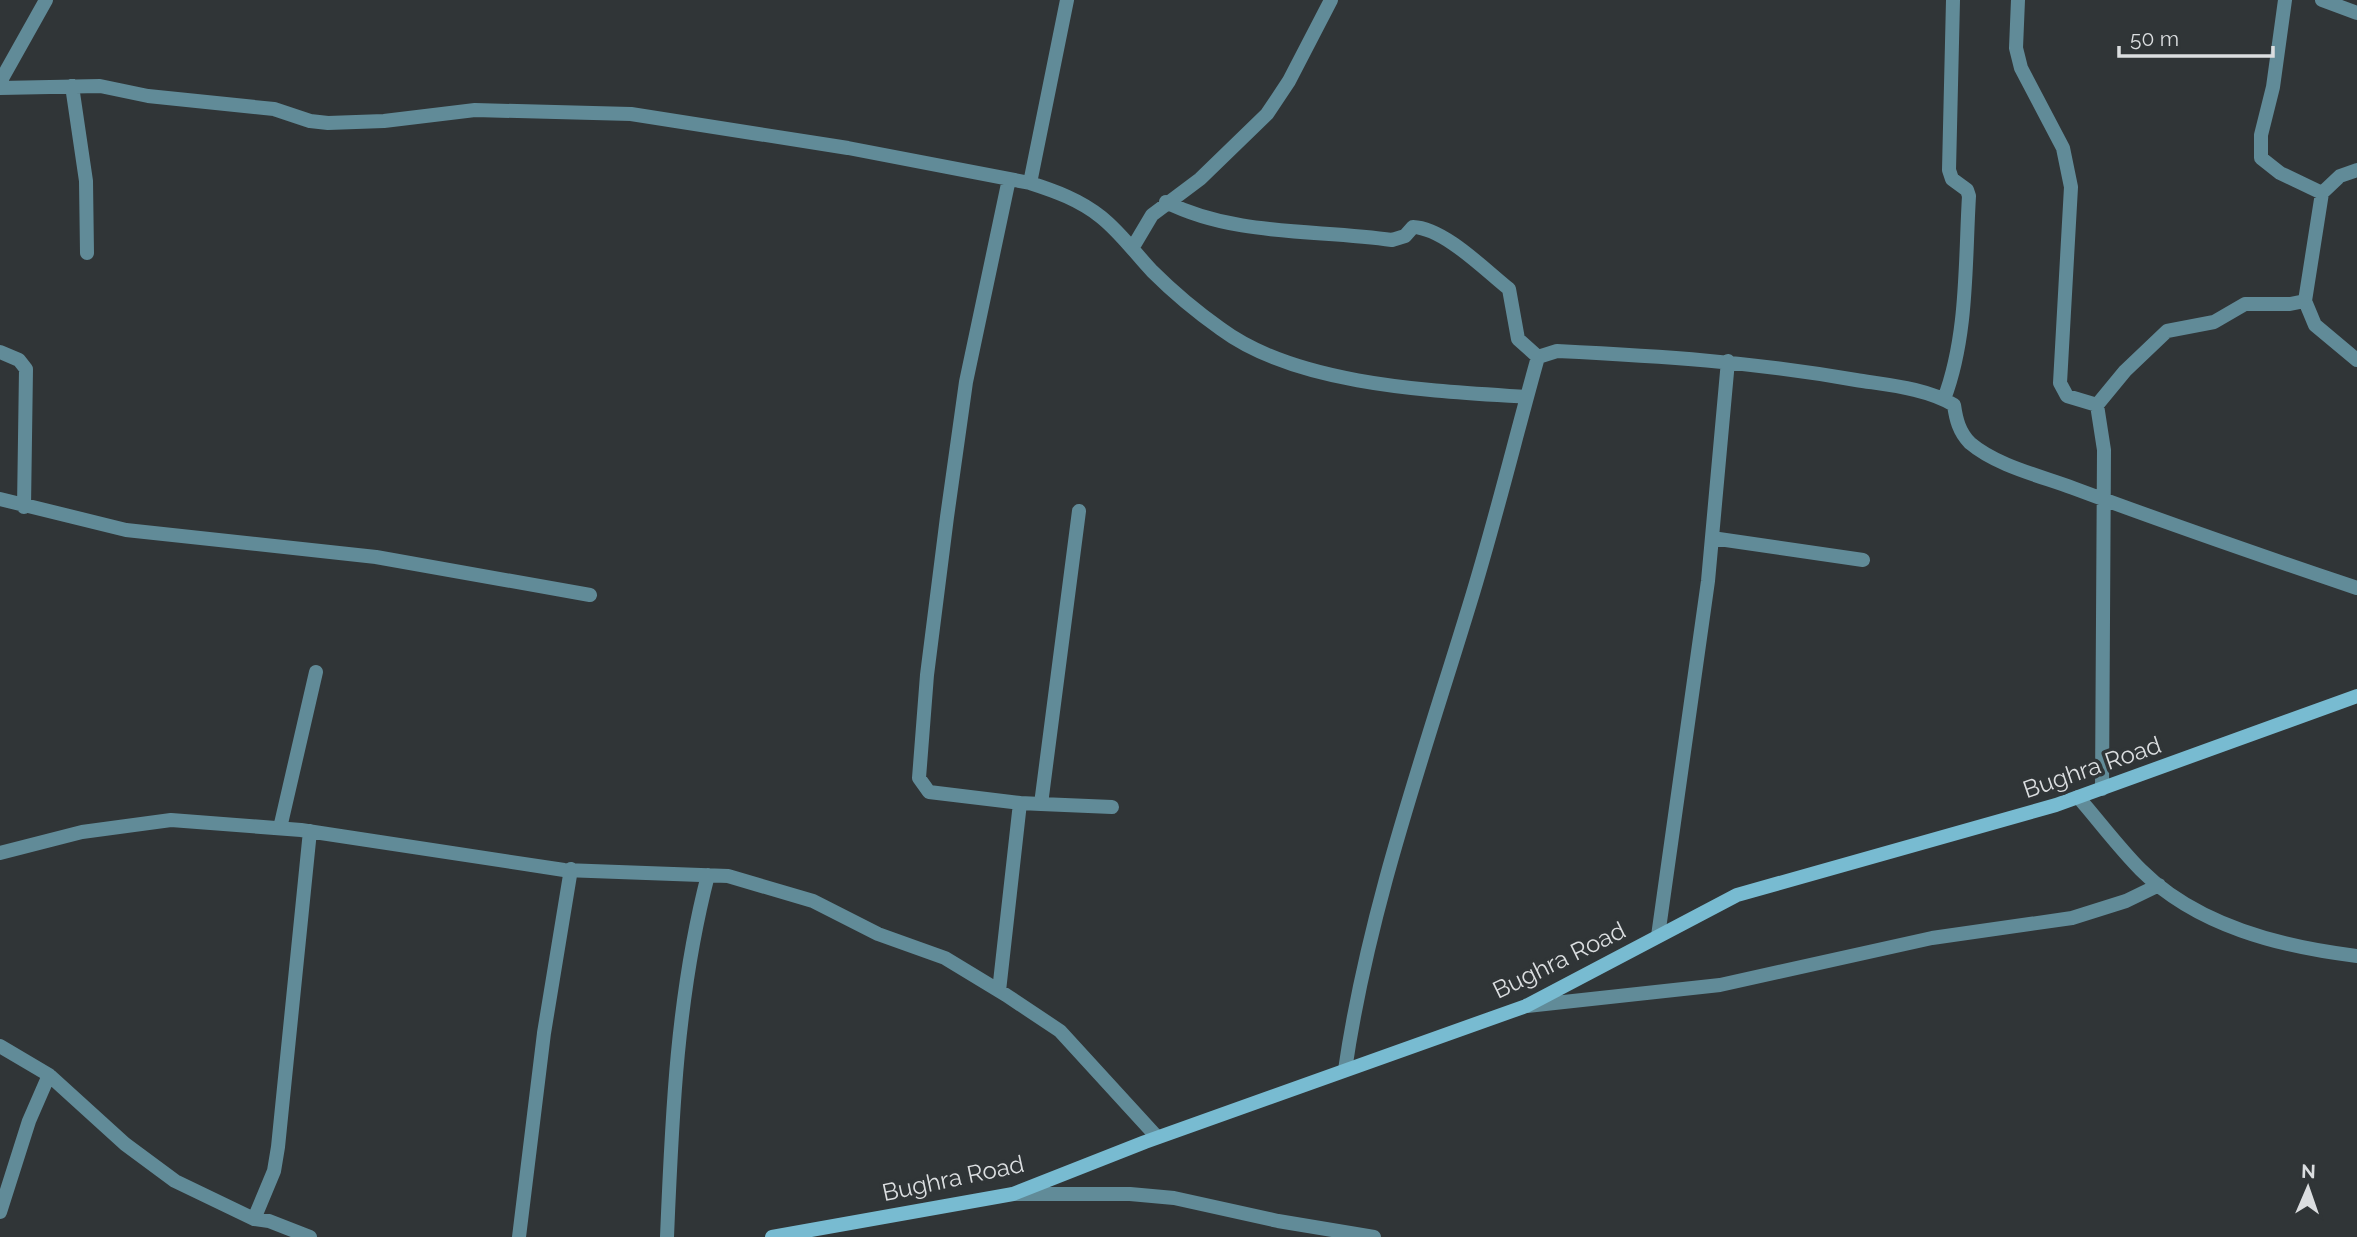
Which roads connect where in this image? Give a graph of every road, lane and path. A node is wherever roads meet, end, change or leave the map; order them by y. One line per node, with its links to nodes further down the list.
1 (46, 0): 9 (street)
2 (1067, 0): 13 (street)
3 (1331, 0): 15 (street)
4 (1953, 0): 24 (street)
5 (2018, 0): 25 (street)
6 (2285, 0): 14 (street)
7 (2322, 0): 8 (street)
8 (2357, 13)
9 (0, 85): 10 (street)
10 (72, 86): 12 (street); 17 (street)
11 (2357, 170): 14 (street)
12 (1009, 179): 13 (street); 38 (street)
13 (1030, 183): 16 (street)
14 (2322, 193): 18 (street)
15 (1166, 202): 16 (street); 20 (street)
16 (1133, 247): 23 (street)
17 (87, 253)
18 (2305, 301): 22 (street); 25 (street)
19 (0, 352): 28 (street)
20 (1538, 357): 21 (street); 23 (street)
21 (1728, 360): 24 (street); 30 (street)
22 (2357, 360)
23 (1527, 397): 52 (street)
24 (1944, 399): 27 (street)
25 (2097, 405): 27 (street)
26 (0, 499): 28 (street)
27 (2103, 499): 32 (street); 36 (street)
28 (24, 507): 33 (street)
29 (1079, 511): 39 (street)
30 (1712, 538): 31 (street); 47 (street)
31 (1863, 560)
32 (2357, 588)
33 (590, 595)
34 (316, 672): 41 (street)
35 (2357, 696): 36 (street, Bughra Road)
36 (2102, 789): 37 (street, Bughra Road)
37 (2078, 797): 46 (street); 47 (street, Bughra Road)
38 (1020, 803): 39 (street); 49 (street)
39 (1041, 804): 40 (street)
40 (1112, 807)
41 (280, 828): 42 (street); 43 (street)
42 (310, 831): 44 (street); 57 (street)
43 (0, 853)
44 (571, 869): 45 (street); 59 (street)
45 (708, 875): 49 (street); 60 (street)
46 (2159, 885): 48 (street); 50 (street)
47 (1658, 936): 50 (street, Bughra Road)
48 (2357, 956)
49 (999, 991): 54 (street)
50 (1525, 1006): 52 (street, Bughra Road)
51 (0, 1046): 53 (street)
52 (1345, 1070): 54 (street, Bughra Road)
53 (49, 1075): 56 (street); 57 (street)
54 (1157, 1137): 55 (street, Bughra Road)
55 (1013, 1194): 61 (street, Bughra Road); 62 (street)
56 (0, 1212)
57 (254, 1219): 58 (street)
58 (310, 1237)
59 (519, 1237)
60 (667, 1237)
61 (772, 1237)
62 (1374, 1237)

